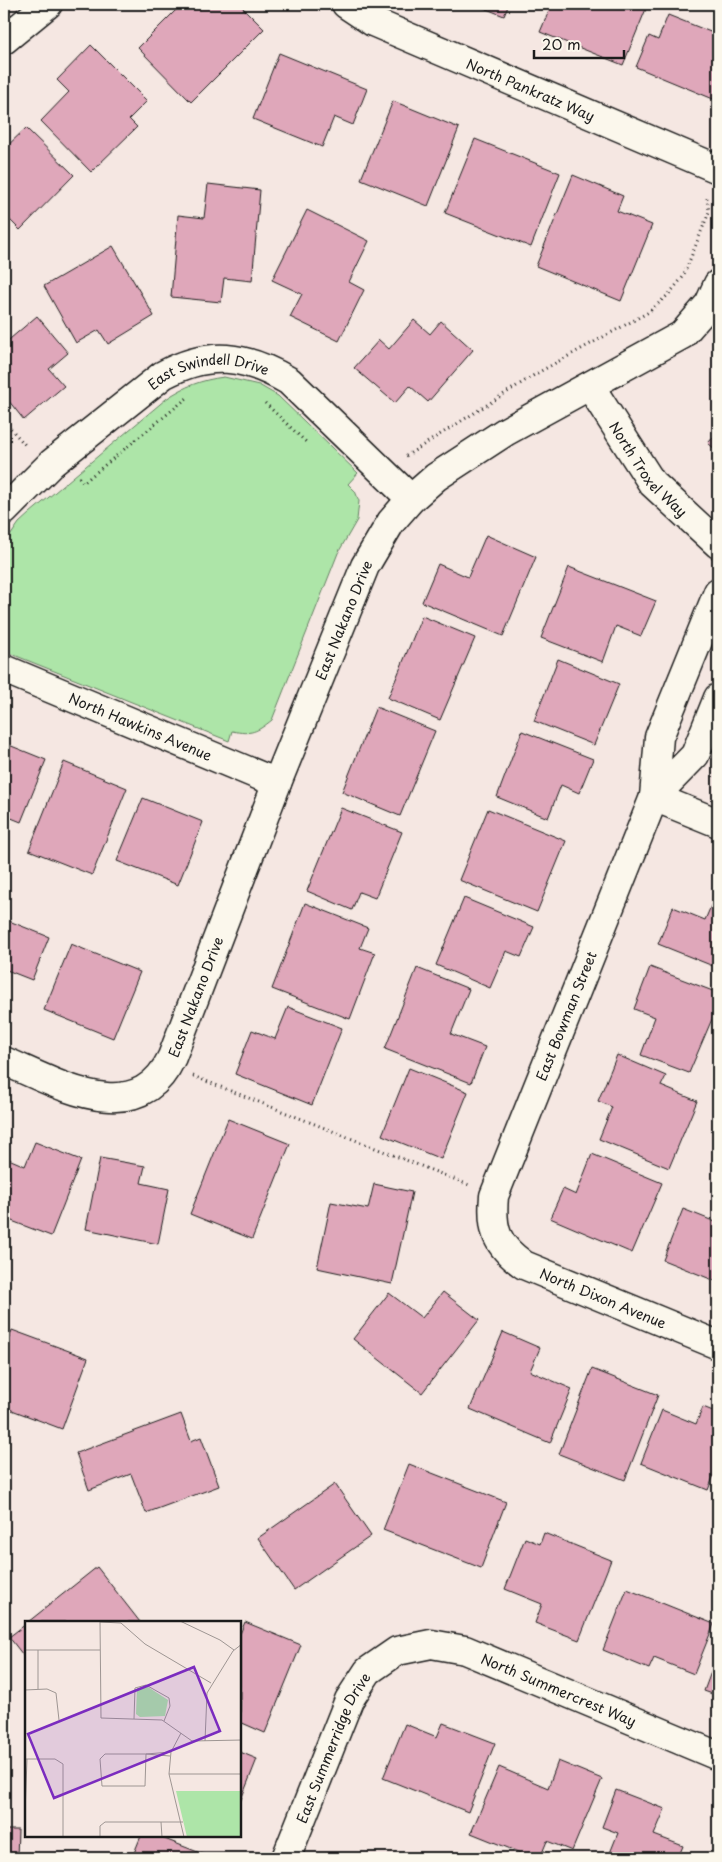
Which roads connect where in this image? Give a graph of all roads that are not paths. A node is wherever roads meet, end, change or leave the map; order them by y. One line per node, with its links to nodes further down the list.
1 (48, 4): 3 (street)
2 (346, 4): 4 (street, North Pankratz Way)
3 (4, 40)
4 (718, 169)
5 (718, 284): 6 (street, East Nakano Drive)
6 (590, 386): 7 (street, East Nakano Drive); 9 (street, North Troxel Way)
7 (410, 498): 8 (street, East Swindell Drive); 13 (street, East Nakano Drive)
8 (4, 511)
9 (718, 544)
10 (718, 592): 14 (street, East Bowman Street)
11 (4, 669): 13 (street, North Hawkins Avenue)
12 (718, 698): 14 (street, East Bowman Street)
13 (277, 783): 16 (street, East Nakano Drive)
14 (654, 797): 15 (street); 17 (street, East Bowman Street)
15 (718, 823)
16 (4, 1061)
17 (497, 1238): 18 (street, North Dixon Avenue)
18 (718, 1345)
19 (397, 1651): 20 (street, North Summercrest Way); 21 (street, East Summerridge Drive)
20 (718, 1756)
21 (286, 1858)

